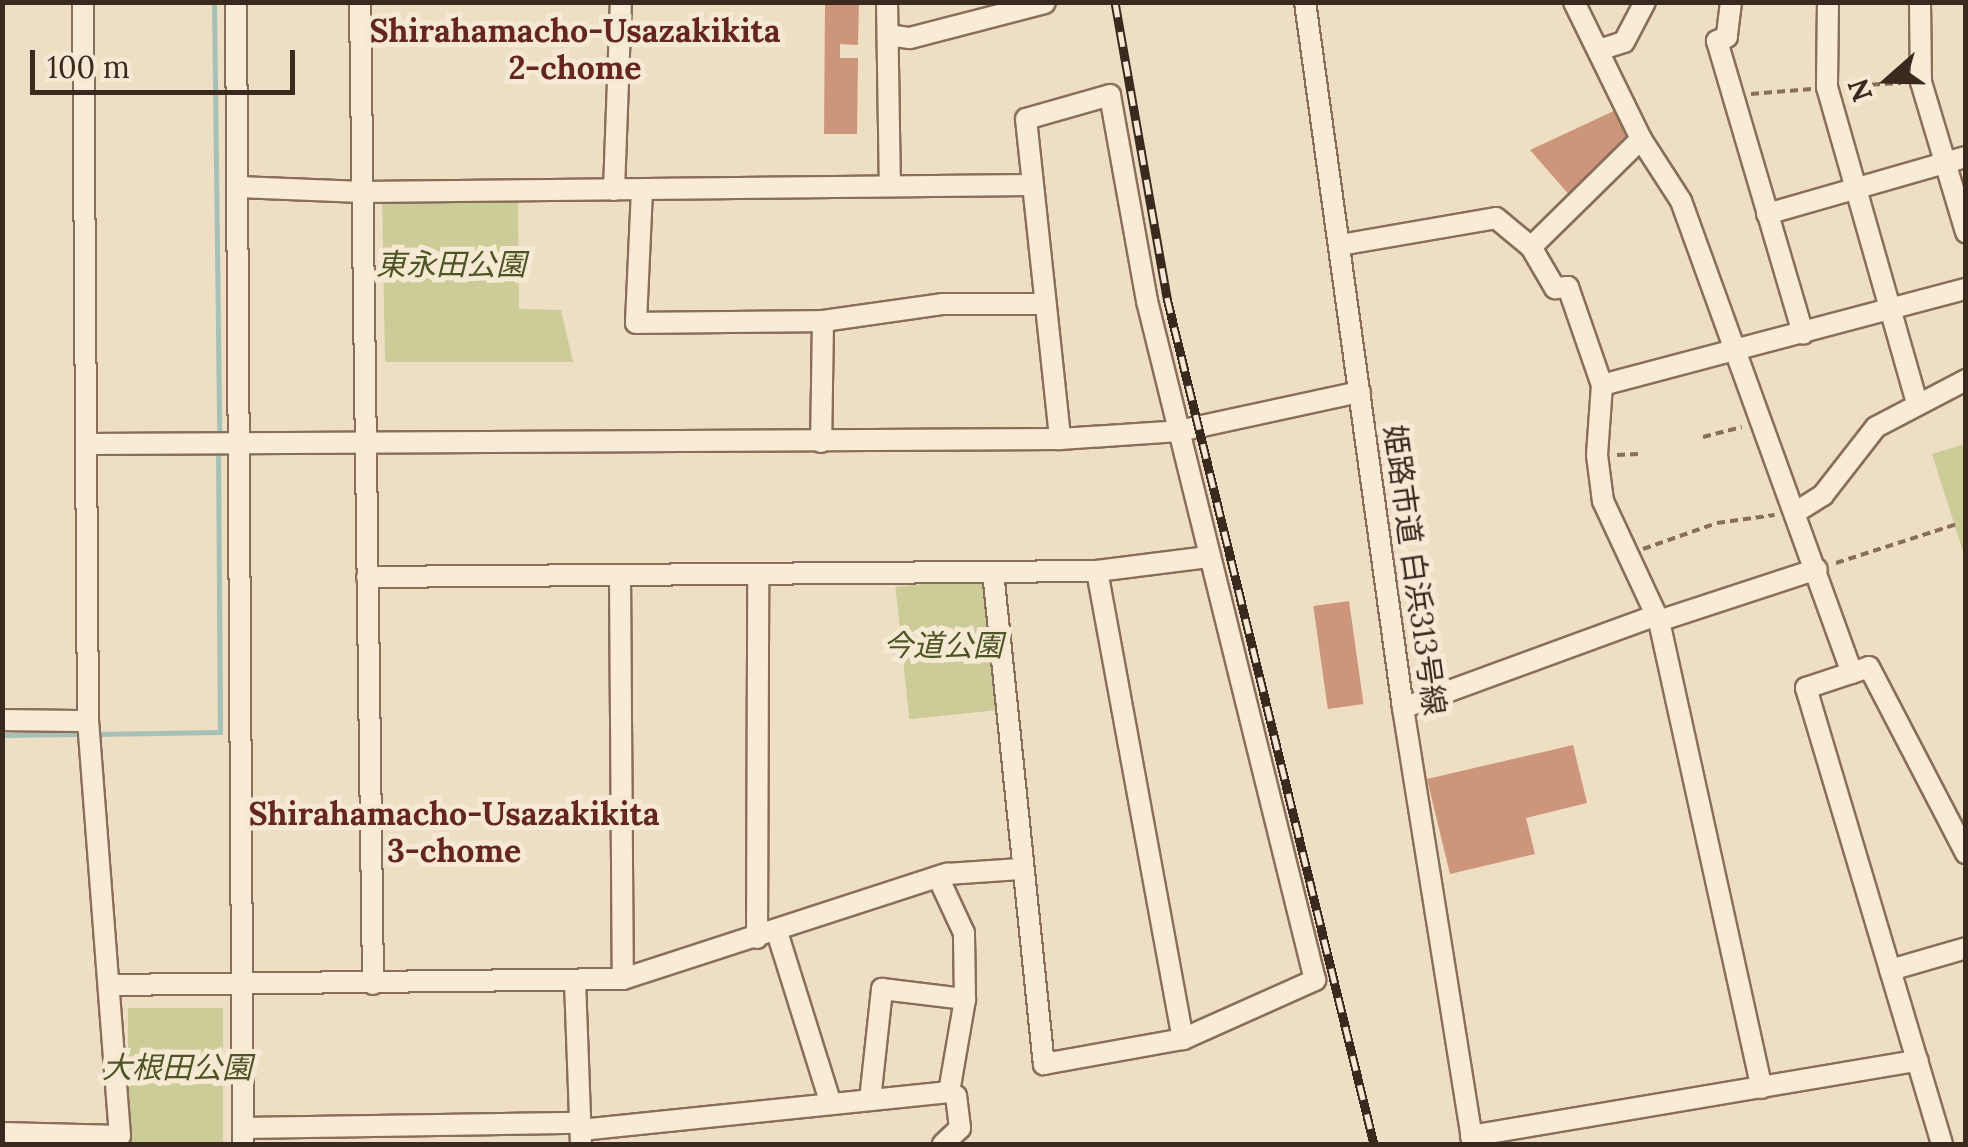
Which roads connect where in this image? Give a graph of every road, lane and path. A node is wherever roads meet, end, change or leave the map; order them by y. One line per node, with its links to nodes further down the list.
1 (83, 2): 46 (street)
2 (236, 2): 20 (street)
3 (360, 2): 24 (street)
4 (621, 2): 22 (street)
5 (887, 2): 14 (street)
6 (1045, 2): 13 (street)
7 (1305, 2): 27 (street, 姫路市道 白浜313号線)
8 (1574, 2): 15 (street)
9 (1645, 2): 15 (street)
10 (1732, 2): 25 (street)
11 (1828, 2): 21 (street)
12 (1920, 2): 17 (street)
13 (994, 9): 14 (street)
14 (888, 35): 18 (street)
15 (1600, 50): 16 (street)
16 (1641, 139): 28 (street); 34 (street)
17 (1955, 160): 21 (street); 26 (street)
18 (890, 184): 19 (street); 23 (street)
19 (1031, 185): 30 (street); 40 (street)
20 (238, 187): 24 (street); 45 (street)
21 (1852, 188): 25 (street); 31 (street)
22 (614, 190): 23 (street); 24 (street)
23 (642, 190): 32 (street)
24 (362, 192): 43 (street)
25 (1768, 214): 33 (street)
26 (1966, 232)
27 (1340, 245): 28 (street); 37 (street, 姫路市道 白浜313号線)
28 (1531, 247): 36 (street)
29 (1966, 289): 31 (street)
30 (1045, 304): 32 (street); 42 (street)
31 (1890, 310): 33 (street); 38 (street)
32 (823, 322): 44 (street)
33 (1803, 334): 34 (street)
34 (1732, 354): 36 (street); 39 (street)
35 (1966, 380): 38 (street)
36 (1602, 385): 49 (street)
37 (1360, 392): 40 (street); 59 (street, 姫路市道 白浜313号線)
38 (1917, 402): 47 (street)
39 (1760, 422): 41 (path); 47 (street)
40 (1179, 431): 42 (street); 50 (street)
41 (1703, 437)
42 (1060, 439): 44 (street)
43 (366, 440): 44 (street); 45 (street); 56 (street)
44 (821, 442)
45 (239, 443): 46 (street); 72 (street)
46 (86, 444): 61 (street)
47 (1796, 512): 49 (path); 51 (street)
48 (1960, 523): 51 (path)
49 (1629, 554): 57 (street)
50 (1208, 558): 53 (street); 74 (street)
51 (1817, 569): 57 (street); 58 (street)
52 (992, 572): 53 (street); 54 (street); 63 (street)
53 (1097, 572): 74 (street)
54 (758, 574): 55 (street); 65 (street)
55 (620, 576): 56 (street); 68 (street)
56 (367, 578): 70 (street)
57 (1657, 618): 59 (street); 76 (street)
58 (1852, 673): 62 (street); 67 (street)
59 (1403, 708): 83 (street, 姫路市道 白浜313号線)
60 (2, 720): 61 (street)
61 (88, 721): 71 (street)
62 (1966, 853)
63 (1020, 868): 64 (street); 74 (street)
64 (938, 877): 65 (street); 73 (street)
65 (767, 935): 68 (street); 79 (street)
66 (1966, 948): 67 (street)
67 (1890, 970): 75 (street)
68 (623, 980): 69 (street)
69 (576, 981): 70 (street); 81 (street)
70 (372, 984): 72 (street)
71 (109, 985): 72 (street); 80 (street)
72 (240, 985): 82 (street)
73 (965, 999): 77 (street); 78 (street)
74 (1183, 1039)
75 (1918, 1060): 76 (street); 85 (street)
76 (1762, 1088): 83 (street)
77 (949, 1092): 78 (street); 84 (street)
78 (870, 1100): 79 (street)
79 (831, 1104): 81 (street)
80 (2, 1133)
81 (581, 1133): 82 (street)
82 (243, 1136)
83 (1472, 1140)
84 (943, 1144)
85 (1942, 1144)

